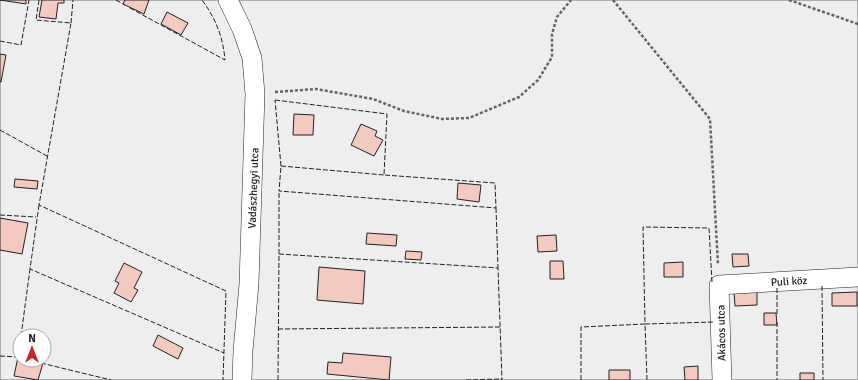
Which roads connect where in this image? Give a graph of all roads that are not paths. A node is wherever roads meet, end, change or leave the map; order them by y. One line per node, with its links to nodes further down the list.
1 (228, 0): 4 (street, Vadászhegyi utca)
2 (858, 277): 3 (street, Puli köz)
3 (719, 286): 5 (street, Akácos utca)
4 (242, 380)
5 (722, 380)

